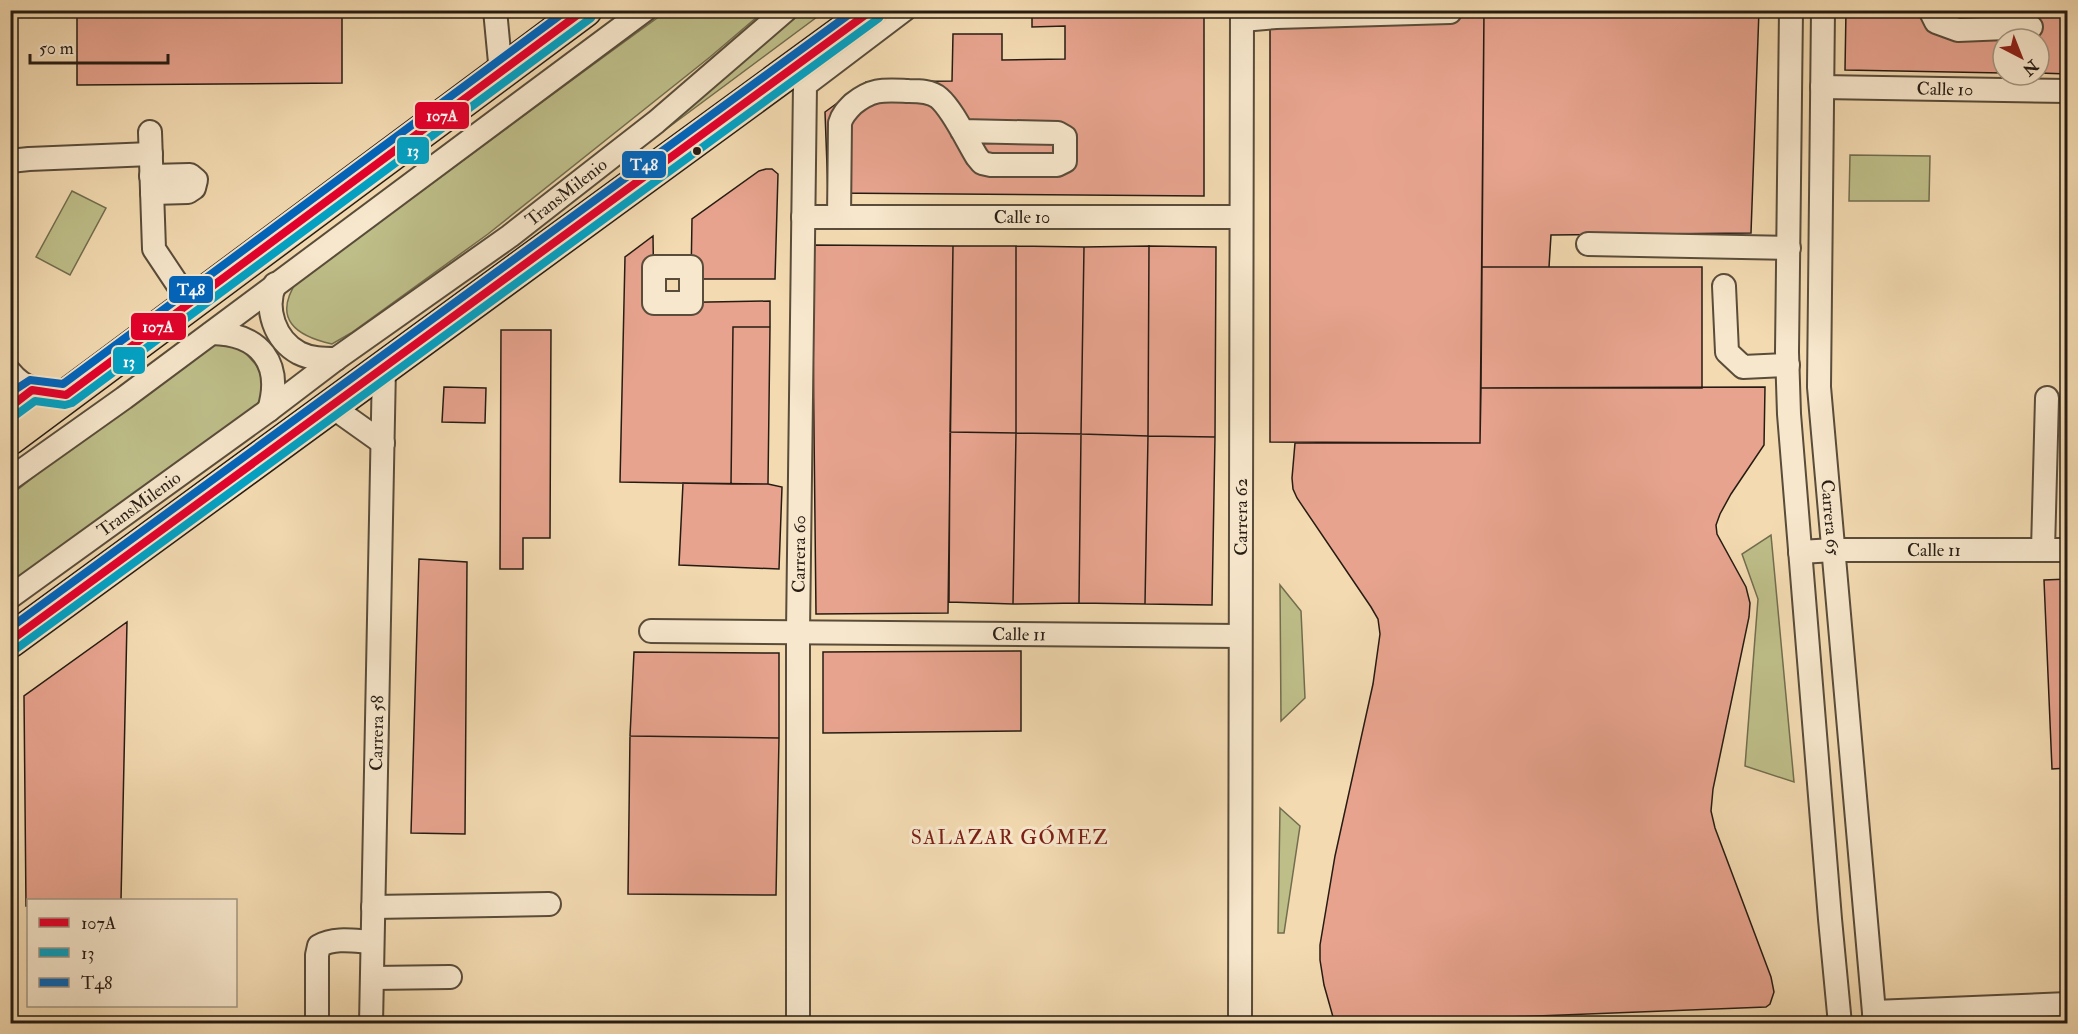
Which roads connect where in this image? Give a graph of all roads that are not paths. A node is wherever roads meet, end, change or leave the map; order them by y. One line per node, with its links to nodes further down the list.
1 (495, 10): 14 (street)
2 (585, 10): 14 (highway)
3 (645, 10): 28 (street)
4 (786, 10): 32 (street, TransMilenio)
5 (841, 10): 20 (highway)
6 (873, 10): 20 (highway)
7 (904, 10): 15 (street)
8 (1791, 10): 27 (street, Carrera 65)
9 (1823, 10): 16 (street, Carrera 65)
10 (1929, 10): 13 (street)
11 (1450, 12): 12 (street)
12 (1242, 15): 23 (street, Carrera 62)
13 (1991, 29)
14 (501, 73): 30 (highway)
15 (805, 85): 20 (highway); 24 (street, Carrera 60)
16 (1822, 87): 17 (street, Calle 10); 36 (street, Carrera 65)
17 (2067, 91)
18 (962, 131): 25 (street)
19 (150, 132): 22 (street)
20 (702, 136): 34 (highway)
21 (10, 161): 22 (street)
22 (151, 174): 30 (street)
23 (1241, 216): 25 (street, Calle 10); 54 (street, Carrera 62)
24 (804, 217): 25 (street, Calle 10); 53 (street, Carrera 60)
25 (838, 217)
26 (1588, 244): 27 (street)
27 (1789, 248): 33 (street, Carrera 65)
28 (275, 284): 31 (street); 32 (street)
29 (1724, 286): 33 (street)
30 (190, 303): 38 (highway)
31 (212, 333): 43 (street); 46 (street)
32 (336, 359): 43 (street, TransMilenio)
33 (1788, 365): 40 (street, Carrera 65)
34 (384, 368): 41 (highway); 45 (street, Carrera 58)
35 (10, 372): 37 (street)
36 (1820, 387): 40 (street); 47 (street, Carrera 65)
37 (32, 390): 38 (street); 42 (street)
38 (66, 395): 44 (highway)
39 (2047, 399): 48 (street)
40 (1789, 405): 50 (street, Carrera 65)
41 (331, 406): 45 (street); 55 (highway)
42 (10, 407)
43 (268, 410): 51 (street, TransMilenio)
44 (10, 438)
45 (383, 443): 57 (street, Carrera 58)
46 (10, 479)
47 (1834, 550): 48 (street, Calle 11); 50 (street, Calle 11); 62 (street, Carrera 65)
48 (2043, 550): 49 (street, Calle 11)
49 (2067, 550)
50 (1800, 552): 67 (street, Carrera 65)
51 (10, 597)
52 (651, 632): 53 (street, Calle 11)
53 (798, 632): 54 (street, Calle 11); 65 (street, Carrera 60)
54 (1240, 636): 66 (street, Carrera 62)
55 (10, 641)
56 (549, 904): 57 (street)
57 (373, 907): 58 (street, Carrera 58)
58 (372, 942): 60 (street, Carrera 58); 63 (street)
59 (450, 977): 60 (street)
60 (372, 978): 64 (street, Carrera 58)
61 (2067, 1004): 62 (street)
62 (1874, 1018)
63 (317, 1023)
64 (371, 1023)
65 (798, 1023)
66 (1240, 1023)
67 (1840, 1023)

